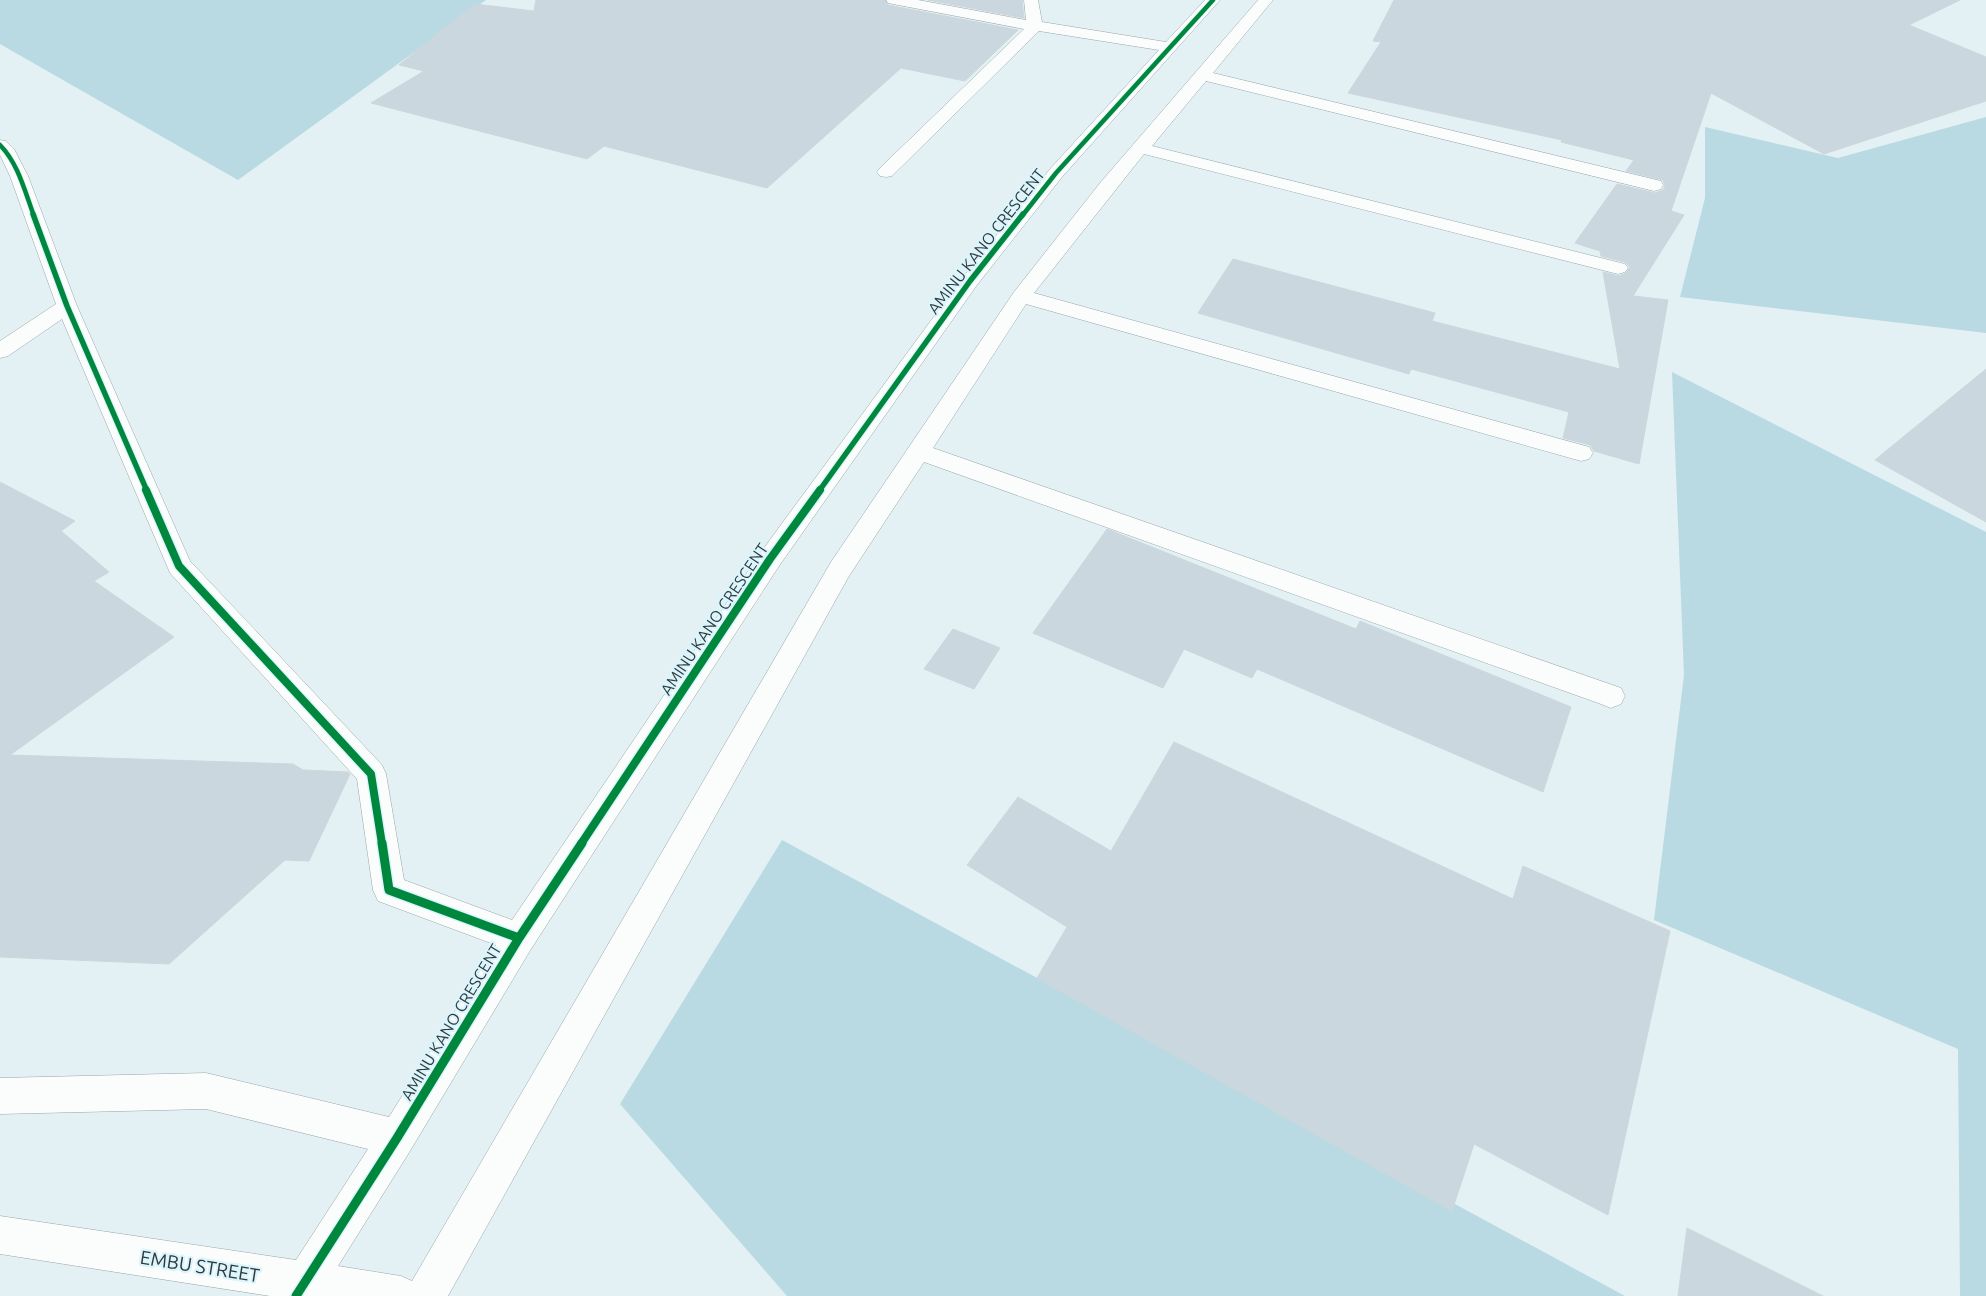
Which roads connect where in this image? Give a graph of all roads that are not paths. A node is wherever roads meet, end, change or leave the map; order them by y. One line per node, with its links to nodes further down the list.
1 (893, 0): 5 (street)
2 (1031, 0): 6 (street)
3 (1213, 0): 7 (street, AMINU KANO CRESCENT)
4 (1266, 0): 8 (street)
5 (949, 4): 6 (street)
6 (1034, 26): 7 (street); 11 (street)
7 (1170, 47): 20 (street, AMINU KANO CRESCENT)
8 (1202, 76): 10 (street); 12 (street)
9 (0, 145): 15 (street)
10 (1140, 148): 13 (street); 14 (street)
11 (886, 172)
12 (1654, 185)
13 (1618, 268)
14 (1021, 296): 17 (street); 18 (street)
15 (67, 306): 16 (street); 20 (street)
16 (0, 351)
17 (918, 451): 19 (street); 26 (street)
18 (1581, 453)
19 (1611, 696)
20 (518, 938): 22 (street, AMINU KANO CRESCENT)
21 (0, 1096): 22 (street)
22 (396, 1138): 24 (street, AMINU KANO CRESCENT)
23 (0, 1235): 24 (street, EMBU STREET)
24 (300, 1289): 25 (street, EMBU STREET)
25 (401, 1296)
26 (426, 1296)

